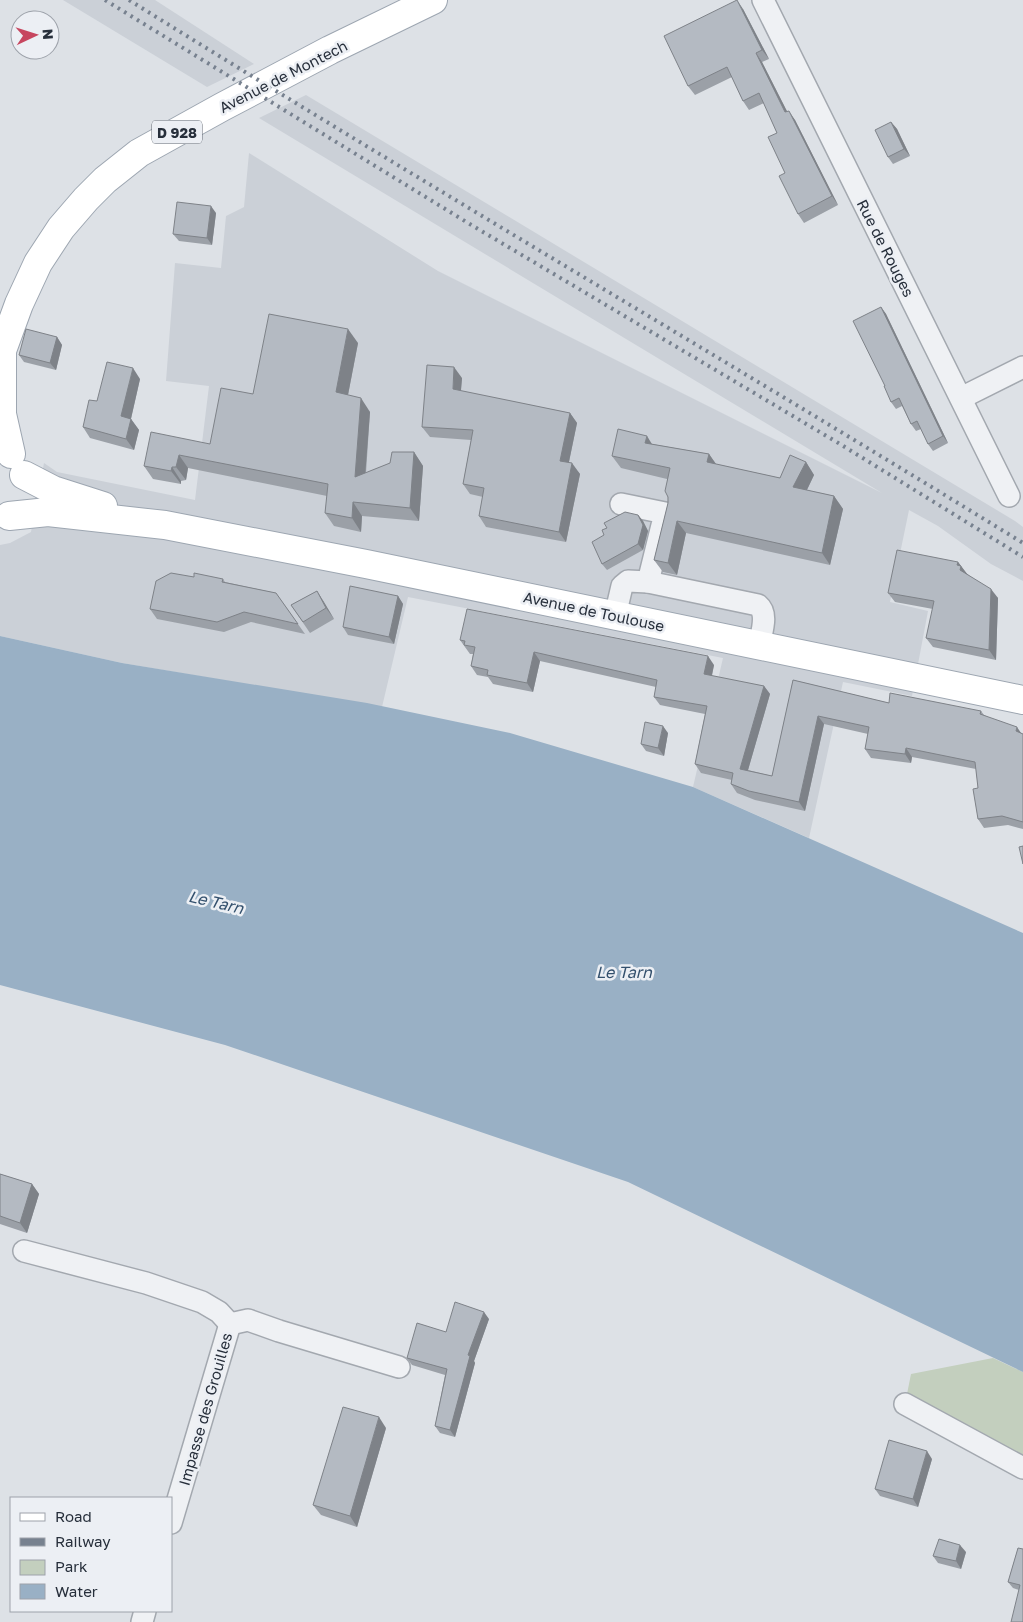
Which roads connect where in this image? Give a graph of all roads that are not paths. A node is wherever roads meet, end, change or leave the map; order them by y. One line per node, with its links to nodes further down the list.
1 (433, 0): 3 (main road, Avenue de Montech / D 928)
2 (763, 0): 5 (street, Rue de Rouges)
3 (1, 353): 6 (main road, Avenue de Montech)
4 (1023, 367): 5 (street)
5 (961, 398): 7 (street, Rue de Rouges)
6 (12, 459): 9 (main road, Avenue de Montech); 10 (main road, Avenue de Toulouse)
7 (1009, 496)
8 (621, 504): 11 (street)
9 (4, 518): 10 (main road, Avenue de Toulouse)
10 (164, 525): 12 (main road, Avenue de Toulouse)
11 (648, 582): 12 (street); 13 (street)
12 (615, 616): 13 (main road, Avenue de Toulouse)
13 (759, 646): 14 (main road, Avenue de Toulouse)
14 (1023, 700)
15 (24, 1251): 16 (street)
16 (230, 1324): 17 (street); 20 (street, Impasse des Grouilles)
17 (399, 1367)
18 (905, 1404): 19 (street)
19 (1023, 1468)
20 (172, 1520)

